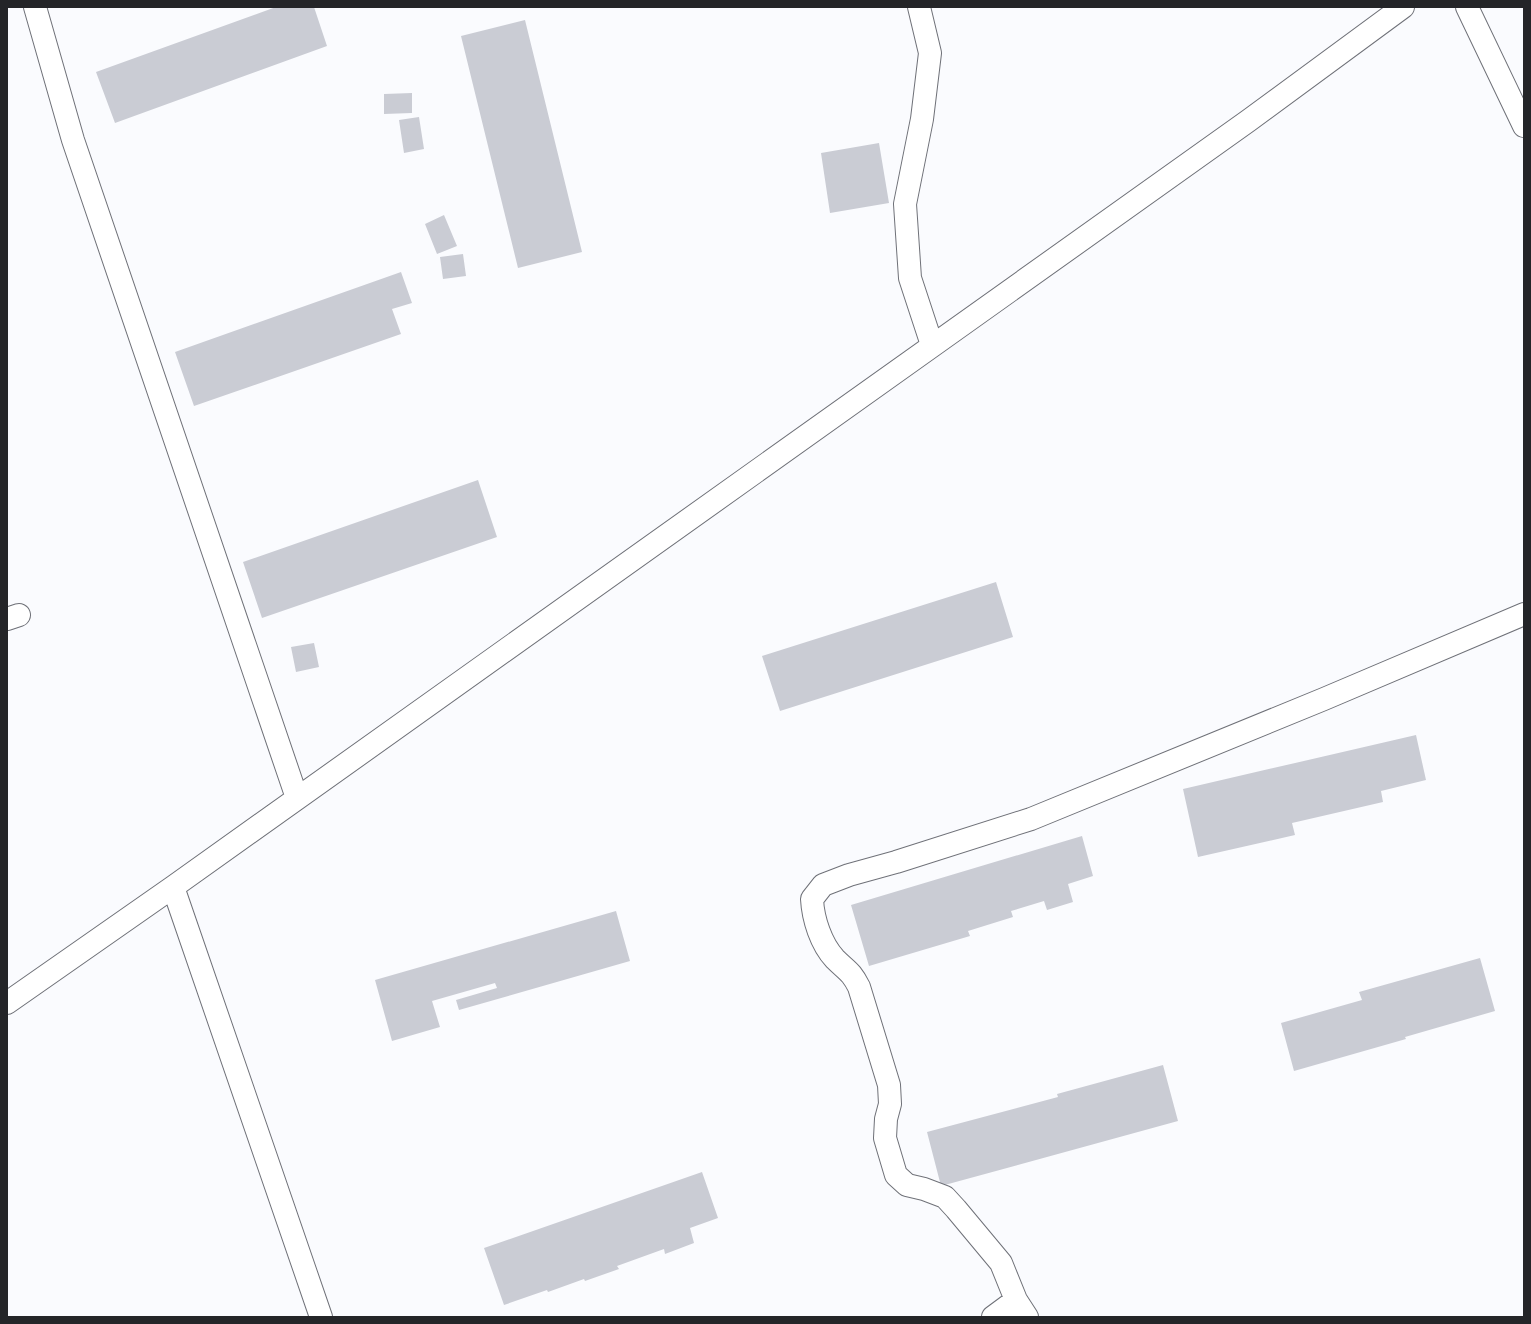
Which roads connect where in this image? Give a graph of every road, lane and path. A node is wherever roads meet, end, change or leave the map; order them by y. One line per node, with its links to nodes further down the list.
1 (35, 7): 8 (street)
2 (919, 7): 6 (street)
3 (1403, 7): 6 (street)
4 (1467, 7): 5 (street)
5 (1524, 126)
6 (932, 345): 8 (street)
7 (1524, 614): 11 (street)
8 (297, 798): 9 (street)
9 (173, 887): 10 (street); 12 (street)
10 (7, 1003)
11 (1021, 1308): 13 (street)
12 (321, 1317)
13 (993, 1317)

